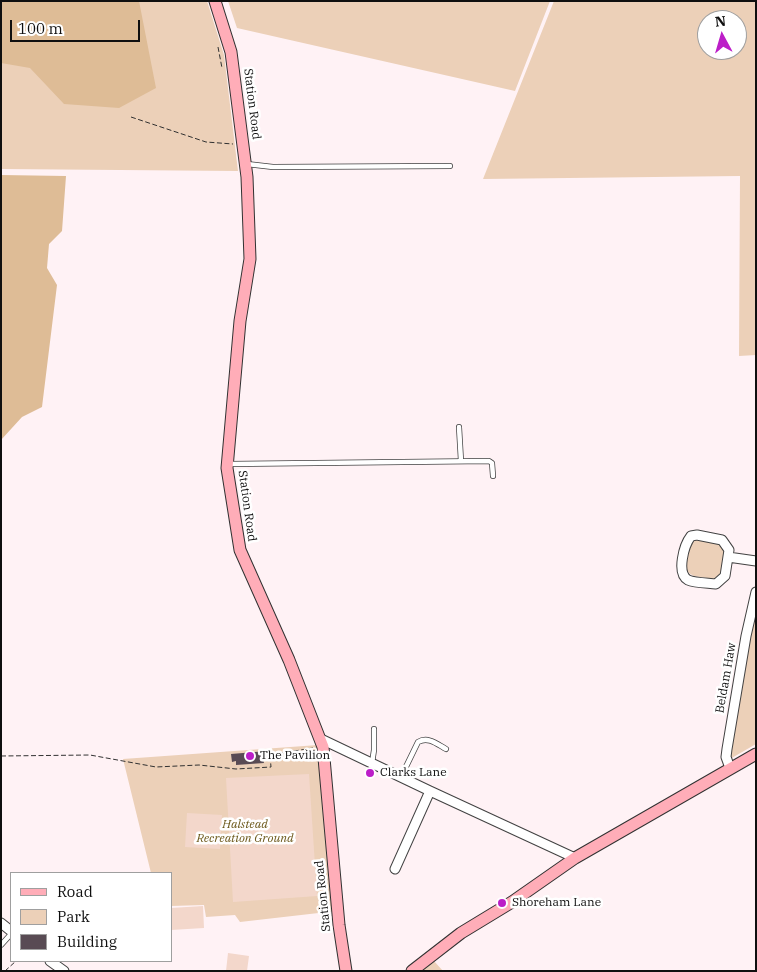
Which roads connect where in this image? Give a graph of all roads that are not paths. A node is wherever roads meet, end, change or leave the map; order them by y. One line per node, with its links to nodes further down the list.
1 (216, 1): 2 (street, Station Road)
2 (246, 164): 3 (lane); 6 (street, Station Road)
3 (450, 166)
4 (459, 427): 5 (lane)
5 (461, 461): 6 (lane); 7 (lane)
6 (227, 464): 12 (street, Station Road)
7 (493, 476)
8 (728, 557): 8 (street); 9 (street)
9 (756, 561)
10 (756, 592): 16 (street, Beldam Haw)
11 (374, 729): 15 (lane)
12 (322, 743): 15 (street); 27 (street, Station Road)
13 (446, 749): 17 (lane)
14 (756, 754): 16 (street)
15 (372, 763): 17 (street)
16 (730, 768): 19 (street)
17 (401, 777): 18 (street)
18 (430, 792): 19 (street); 20 (street)
19 (575, 858): 28 (street)
20 (395, 869)
21 (1, 923): 22 (street)
22 (10, 932)
23 (10, 934): 24 (lane)
24 (1, 946)
25 (51, 962): 26 (street)
26 (64, 971)
27 (346, 971)
28 (412, 971)

